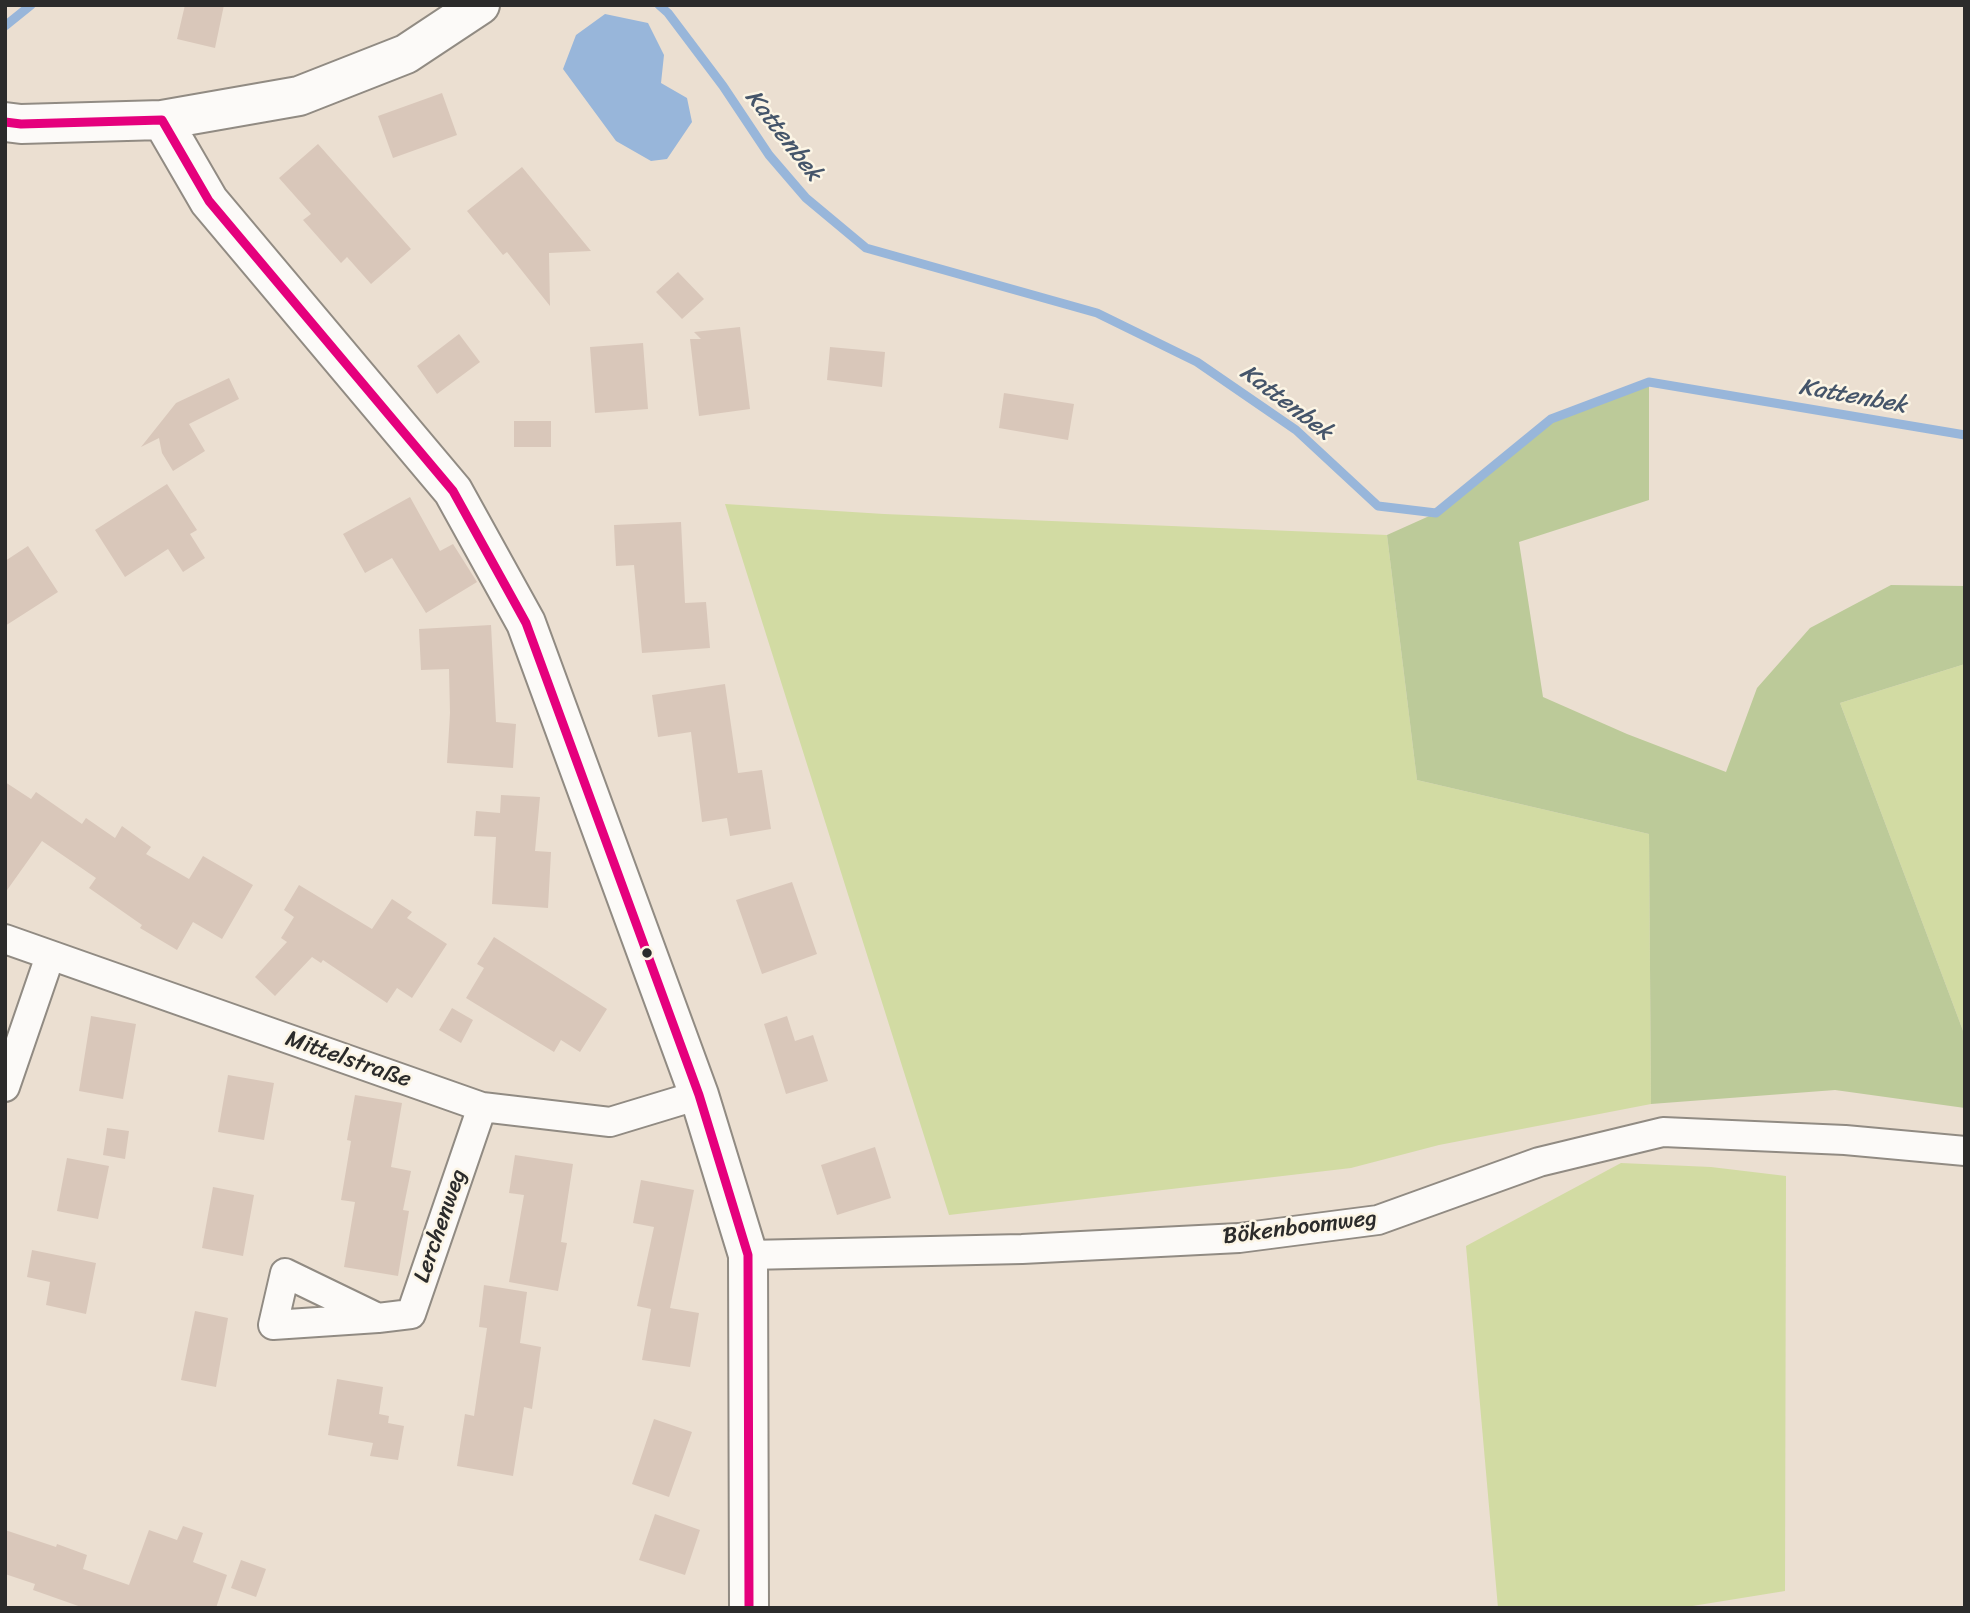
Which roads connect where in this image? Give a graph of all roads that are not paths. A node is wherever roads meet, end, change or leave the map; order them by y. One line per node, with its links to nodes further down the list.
1 (480, 5): 2 (street)
2 (162, 120): 3 (street); 7 (street)
3 (5, 122)
4 (5, 940): 5 (street, Mittelstraße)
5 (50, 956): 6 (street); 8 (street, Mittelstraße)
6 (5, 1087)
7 (699, 1095): 8 (street, Mittelstraße); 10 (street)
8 (482, 1107): 11 (street, Lerchenweg)
9 (1965, 1151): 10 (street, Bökenboomweg)
10 (748, 1255): 12 (street)
11 (378, 1318)
12 (749, 1608)

